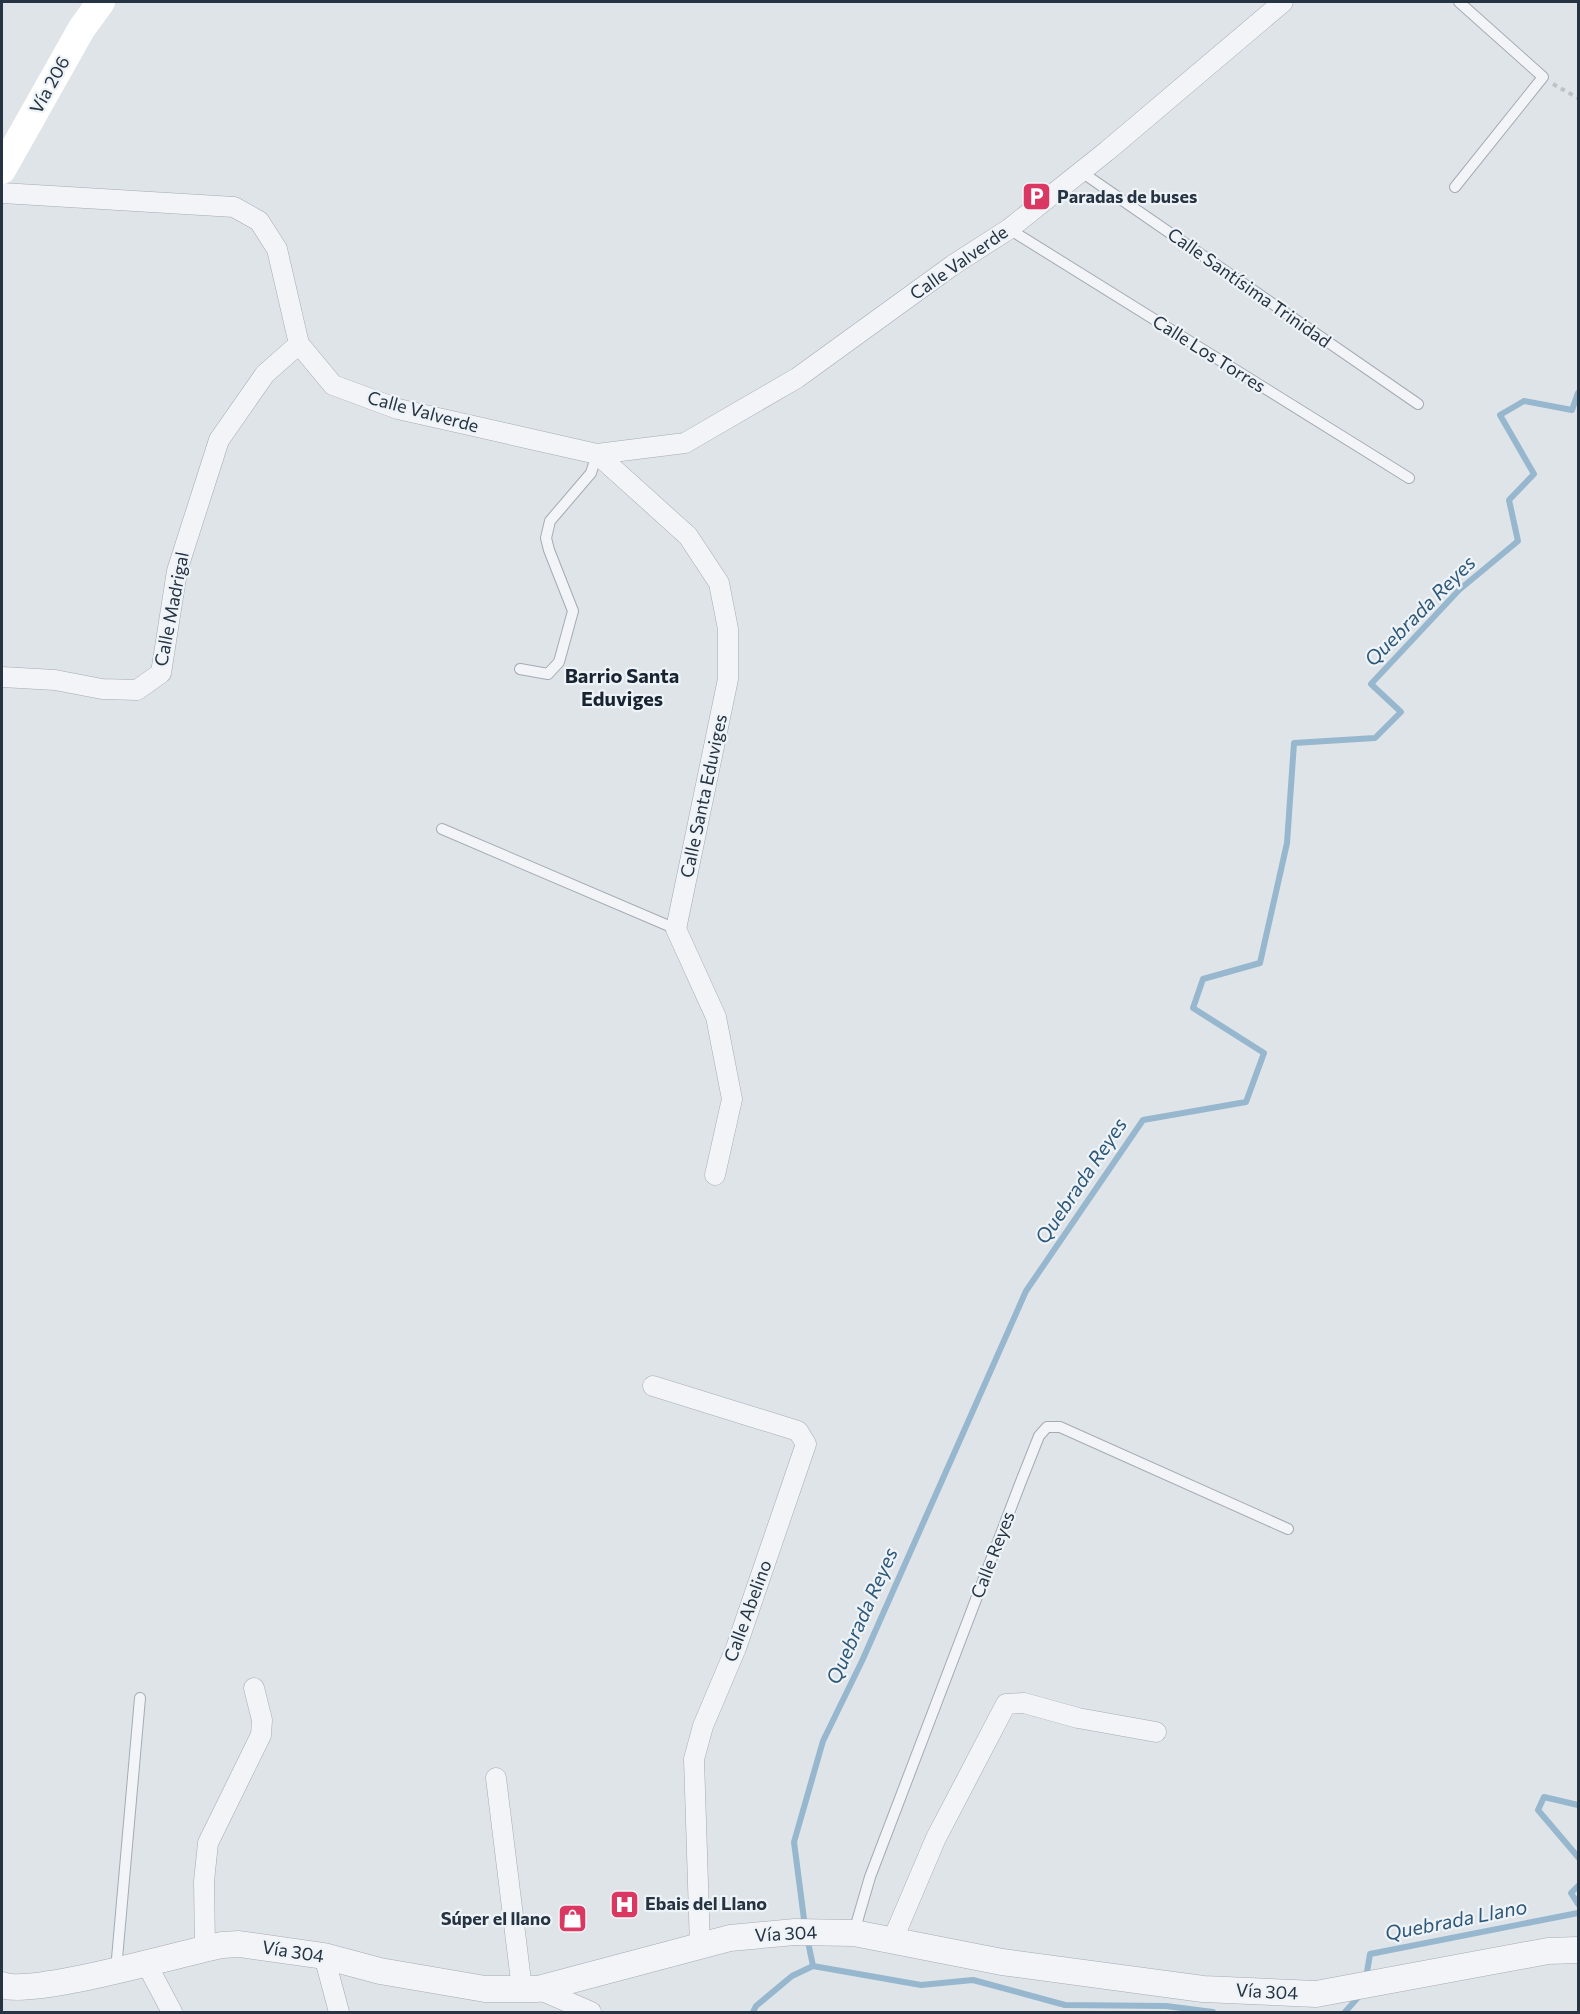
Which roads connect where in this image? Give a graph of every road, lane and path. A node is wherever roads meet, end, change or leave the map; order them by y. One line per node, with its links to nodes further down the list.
1 (101, 2): 6 (main road, Vía 206)
2 (1283, 2): 7 (street, Calle Valverde)
3 (1459, 2): 4 (lane)
4 (1543, 77): 5 (path); 8 (lane)
5 (1578, 98)
6 (2, 170)
7 (1080, 171): 10 (street, Calle Valverde); 12 (lane, Calle Santísima Trinidad)
8 (1455, 187)
9 (2, 193): 11 (street, Calle Valverde)
10 (1009, 229): 13 (street, Calle Valverde); 14 (lane, Calle Los Torres)
11 (299, 344): 13 (street, Calle Valverde); 16 (street, Calle Madrigal)
12 (1418, 404)
13 (597, 454): 15 (lane); 18 (street, Calle Santa Eduviges)
14 (1409, 478)
15 (520, 669)
16 (2, 677)
17 (442, 830): 18 (lane)
18 (676, 929): 19 (street)
19 (715, 1175)
20 (653, 1386): 28 (street, Calle Abelino)
21 (1288, 1529): 26 (lane, Calle Reyes)
22 (254, 1688): 29 (street)
23 (140, 1698): 33 (lane)
24 (1156, 1732): 27 (street)
25 (496, 1778): 35 (street)
26 (854, 1933): 27 (street, Vía 304); 28 (street, Vía 304)
27 (893, 1939): 30 (street, Vía 304)
28 (700, 1946): 35 (street, Vía 304)
29 (205, 1948): 31 (street, Vía 304); 32 (street, Vía 304)
30 (1578, 1950)
31 (324, 1956): 35 (street, Vía 304); 37 (street)
32 (146, 1963): 33 (street, Vía 304); 36 (street)
33 (116, 1970): 34 (street, Vía 304)
34 (2, 1985)
35 (530, 1989): 38 (street)
36 (172, 2013)
37 (339, 2013)
38 (591, 2013)

